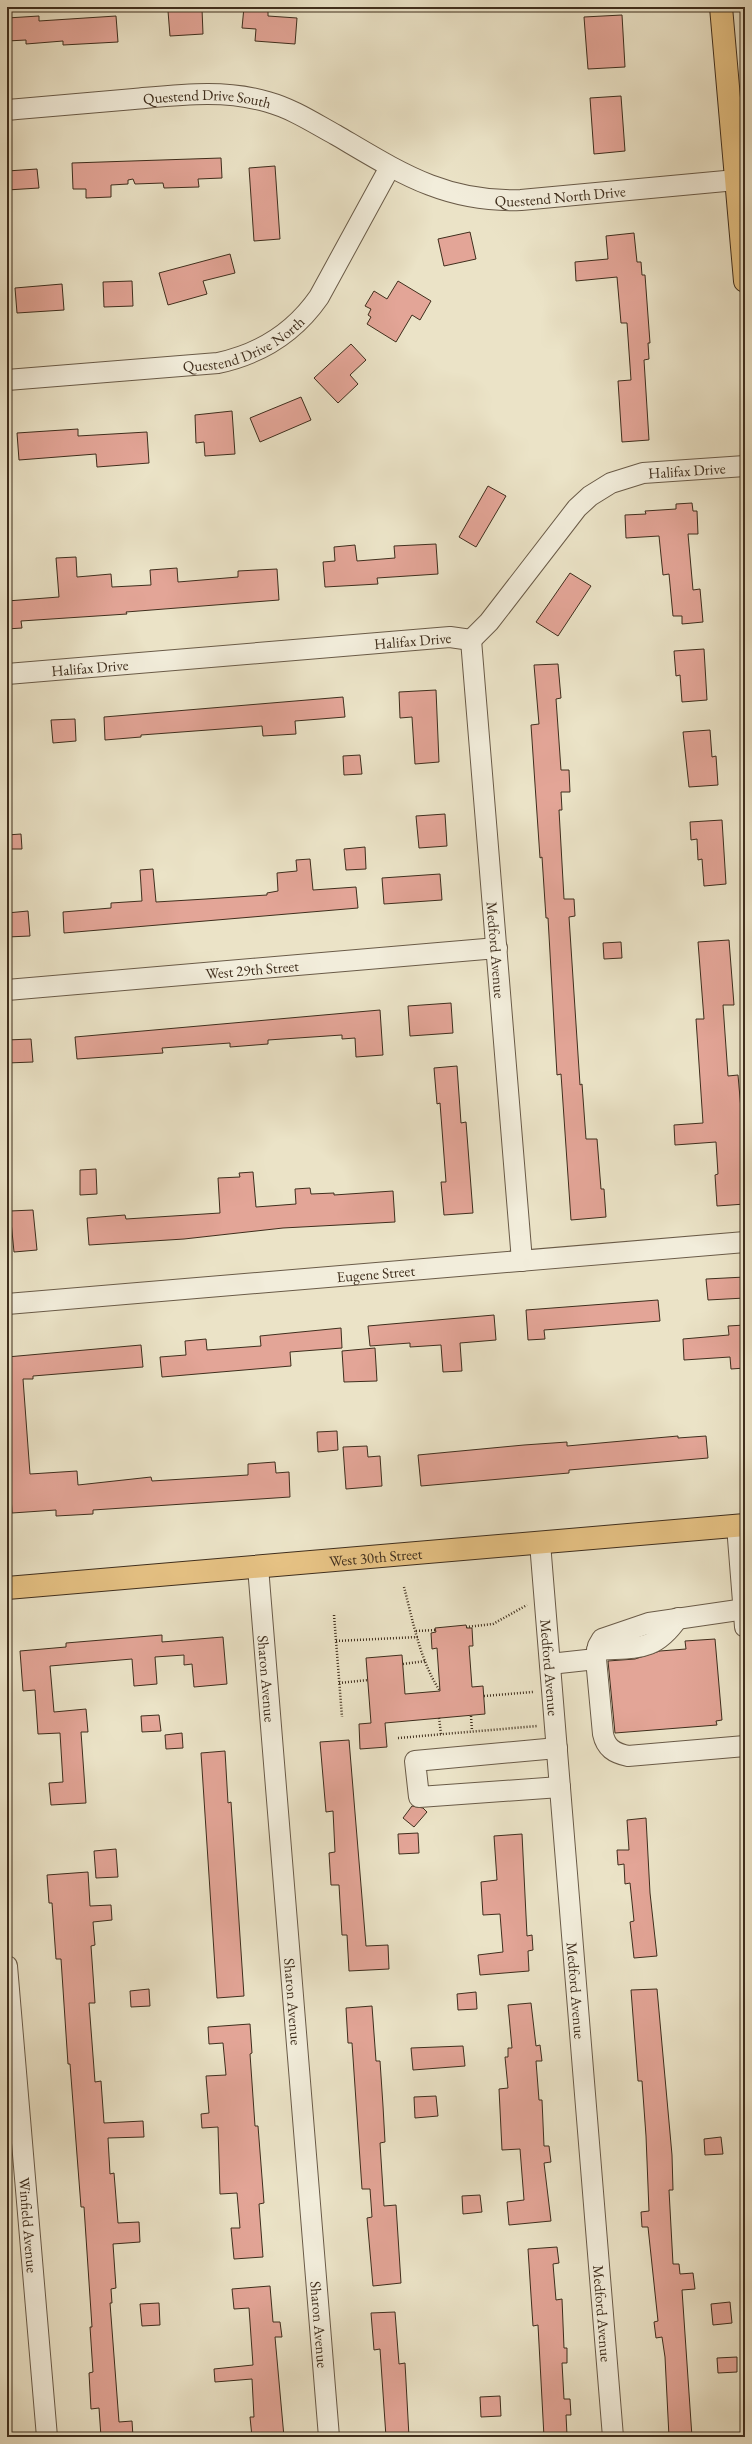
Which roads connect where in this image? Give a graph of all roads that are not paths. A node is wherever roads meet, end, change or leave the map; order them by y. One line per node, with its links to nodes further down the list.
1 (722, 7): 4 (main road)
2 (7, 110): 3 (street, Questend Drive South)
3 (390, 167): 4 (street, Questend North Drive); 7 (street, Questend Drive North)
4 (736, 180): 5 (main road)
5 (742, 222): 6 (main road)
6 (745, 281)
7 (7, 380)
8 (745, 466): 9 (street, Halifax Drive)
9 (471, 640): 10 (street, Halifax Drive); 11 (street, Medford Avenue)
10 (7, 674)
11 (497, 948): 12 (street, West 29th Street); 14 (street, Medford Avenue)
12 (7, 990)
13 (745, 1242): 14 (street, Eugene Street)
14 (522, 1261): 15 (street, Eugene Street)
15 (7, 1304)
16 (741, 1525): 17 (main road, West 30th Street); 20 (street)
17 (540, 1543): 18 (main road, West 30th Street); 22 (street, Medford Avenue)
18 (258, 1567): 19 (main road, West 30th Street); 28 (street, Sharon Avenue)
19 (7, 1588)
20 (744, 1615): 21 (street)
21 (597, 1654): 22 (street); 23 (street)
22 (550, 1664): 24 (street, Medford Avenue)
23 (745, 1746)
24 (557, 1748): 25 (street, Medford Avenue); 25 (street)
25 (560, 1786): 29 (street, Medford Avenue)
26 (7, 1966): 27 (street, Winfield Avenue)
27 (47, 2437)
28 (329, 2437)
29 (613, 2437)

